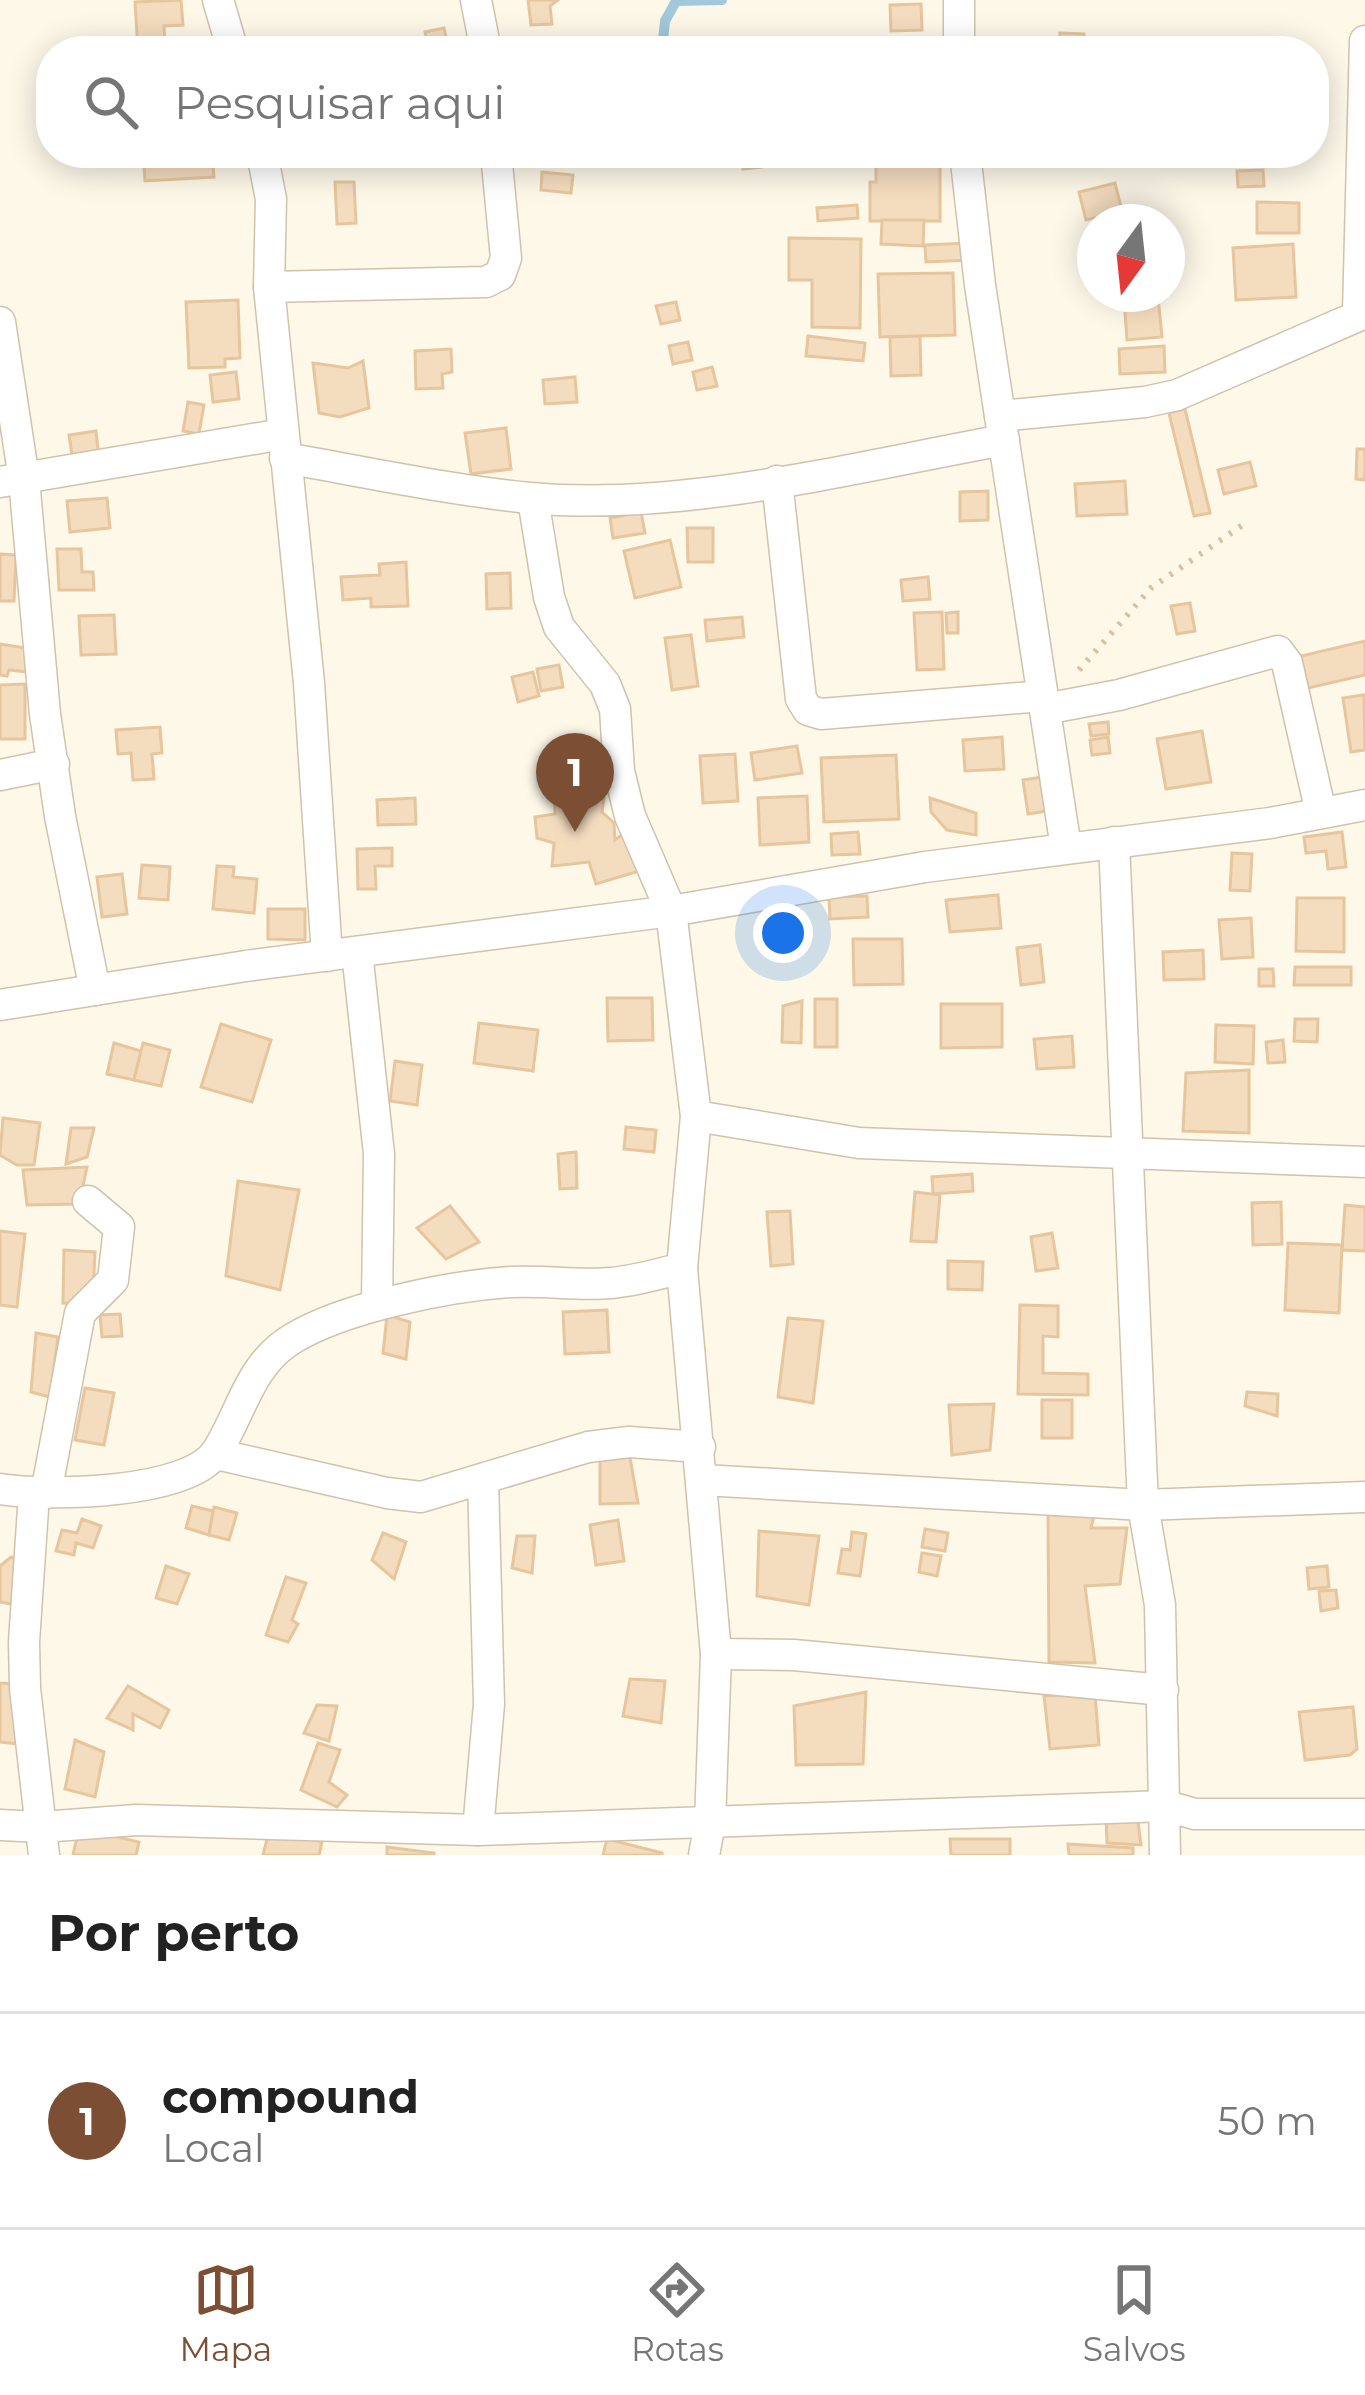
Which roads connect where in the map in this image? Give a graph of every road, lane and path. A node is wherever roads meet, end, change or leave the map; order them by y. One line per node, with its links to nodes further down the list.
1 (218, 0): 4 (street)
2 (476, 0): 5 (street)
3 (958, 0): 6 (street)
4 (229, 36)
5 (482, 36)
6 (959, 36)
7 (1365, 41): 12 (street)
8 (265, 168): 11 (street)
9 (497, 168): 11 (street)
10 (967, 168): 14 (street)
11 (269, 287): 15 (street)
12 (1362, 313): 14 (street)
13 (0, 322): 16 (street)
14 (1002, 428): 17 (street); 20 (street)
15 (284, 446): 16 (street); 18 (street); 28 (street)
16 (12, 481): 21 (street)
17 (777, 482): 18 (street); 20 (street)
18 (533, 499): 27 (street)
19 (1244, 524): 20 (path)
20 (1044, 703): 24 (street); 26 (street)
21 (54, 764): 22 (street); 29 (street)
22 (0, 775)
23 (1365, 805): 24 (street)
24 (1321, 813): 25 (street)
25 (1114, 842): 26 (street); 32 (street)
26 (1066, 848): 27 (street)
27 (671, 911): 28 (street); 31 (street)
28 (342, 954): 29 (street); 36 (street)
29 (95, 989): 30 (street)
30 (0, 1005)
31 (696, 1116): 32 (street); 35 (street)
32 (1130, 1155): 33 (street); 44 (street)
33 (1365, 1162)
34 (88, 1201): 42 (street)
35 (682, 1268): 36 (street); 37 (street)
36 (377, 1305): 38 (street)
37 (700, 1447): 39 (street); 40 (street)
38 (216, 1454): 39 (street); 42 (street)
39 (483, 1480): 53 (street)
40 (703, 1480): 44 (street); 46 (street)
41 (0, 1490): 42 (street)
42 (40, 1494): 45 (street)
43 (1365, 1497): 44 (street)
44 (1143, 1505): 47 (street)
45 (12, 1644): 54 (street)
46 (716, 1654): 47 (street); 51 (street)
47 (1162, 1690): 48 (street)
48 (1166, 1806): 49 (street); 51 (street); 57 (street)
49 (1365, 1814)
50 (247, 1823): 53 (street); 54 (street); 55 (street)
51 (710, 1823): 53 (street); 56 (street)
52 (0, 1825): 54 (street)
53 (478, 1830)
54 (43, 1841)
55 (248, 1855)
56 (704, 1855)
57 (1166, 1855)

